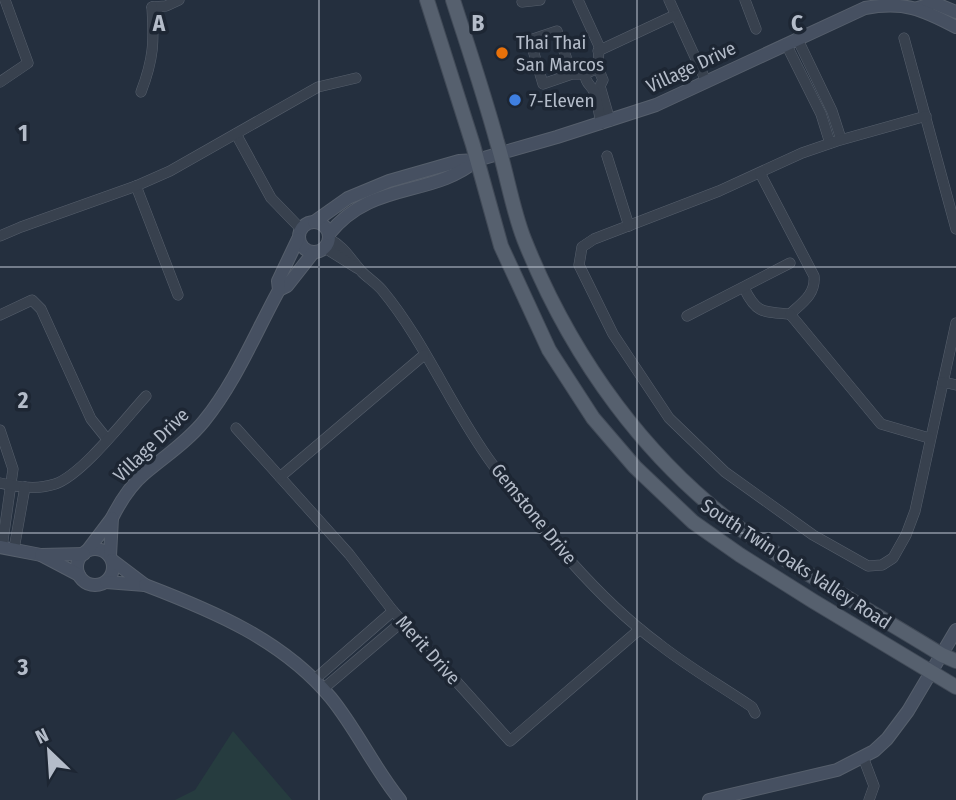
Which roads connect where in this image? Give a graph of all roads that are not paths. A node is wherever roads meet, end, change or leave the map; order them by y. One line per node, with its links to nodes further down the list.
1 (5, 0): 24 (street)
2 (179, 0): 10 (street)
3 (427, 0): 33 (main road, South Twin Oaks Valley Road)
4 (453, 0): 31 (main road, South Twin Oaks Valley Road)
5 (540, 0): 9 (street)
6 (578, 0): 18 (street)
7 (668, 0): 13 (street)
8 (745, 0): 15 (street)
9 (522, 2)
10 (150, 3): 25 (street)
11 (919, 4): 12 (street, Village Drive); 14 (street, Village Drive); 17 (street, Village Drive)
12 (956, 12)
13 (676, 15): 18 (street); 23 (street)
14 (956, 27)
15 (757, 29)
16 (904, 38): 26 (street)
17 (792, 41): 23 (street, Village Drive); 29 (street); 30 (street)
18 (598, 51): 19 (street)
19 (598, 68): 21 (street); 27 (street)
20 (572, 74): 20 (street); 21 (street)
21 (585, 74): 27 (street)
22 (356, 78): 28 (street)
23 (706, 81): 27 (street, Village Drive)
24 (0, 82)
25 (141, 92)
26 (926, 116): 29 (street); 38 (street)
27 (606, 123): 31 (street, Village Drive)
28 (236, 134): 35 (street); 39 (street)
29 (841, 139): 30 (street)
30 (830, 143): 34 (street)
31 (500, 152): 33 (street, Village Drive); 79 (main road, South Twin Oaks Valley Road)
32 (607, 156): 37 (street)
33 (477, 160): 36 (street, Village Drive); 41 (street, Village Drive); 81 (main road, South Twin Oaks Valley Road)
34 (760, 173): 37 (street); 46 (street)
35 (136, 186): 40 (street); 45 (street)
36 (314, 222): 39 (street, Village Drive); 41 (street)
37 (629, 226): 57 (street)
38 (956, 229)
39 (299, 234): 41 (street); 44 (street, Village Drive)
40 (0, 236)
41 (324, 243): 44 (street, Village Drive); 50 (street, Gemstone Drive)
42 (790, 263): 43 (street)
43 (744, 288): 46 (street); 48 (street)
44 (279, 290): 65 (street, Village Drive)
45 (178, 295)
46 (790, 314): 57 (street)
47 (0, 315): 58 (street)
48 (687, 316)
49 (956, 323): 51 (street)
50 (424, 355): 59 (street); 76 (street, Gemstone Drive)
51 (951, 370): 52 (street)
52 (943, 382): 53 (street); 57 (street)
53 (956, 385)
54 (146, 396): 58 (street)
55 (236, 428): 59 (street, Merit Drive)
56 (0, 430): 61 (street)
57 (929, 438)
58 (107, 439): 62 (street)
59 (280, 477): 73 (street, Merit Drive)
60 (0, 483): 61 (street)
61 (12, 485): 62 (street); 63 (street)
62 (25, 487): 64 (street)
63 (8, 508): 64 (street); 66 (street)
64 (21, 510): 66 (street)
65 (112, 518): 67 (street, Village Drive); 69 (street, Village Drive)
66 (5, 548): 68 (street)
67 (85, 552): 68 (street); 69 (street); 70 (street)
68 (41, 555): 70 (street)
69 (111, 558): 71 (street); 72 (street)
70 (79, 575): 71 (street)
71 (106, 582): 72 (street)
72 (145, 585): 82 (street)
73 (393, 611): 74 (street, Merit Drive); 75 (street)
74 (403, 621): 76 (street, Merit Drive); 78 (street)
75 (372, 629): 78 (street); 82 (street)
76 (640, 629): 84 (street, Gemstone Drive)
77 (956, 630): 79 (street)
78 (381, 639): 82 (street)
79 (942, 655): 80 (main road, South Twin Oaks Valley Road); 81 (street)
80 (956, 661)
81 (931, 673): 83 (main road, South Twin Oaks Valley Road); 85 (street)
82 (318, 685): 86 (street)
83 (956, 687)
84 (755, 713)
85 (863, 758): 87 (street); 88 (street)
86 (400, 800)
87 (709, 800)
88 (869, 800)

